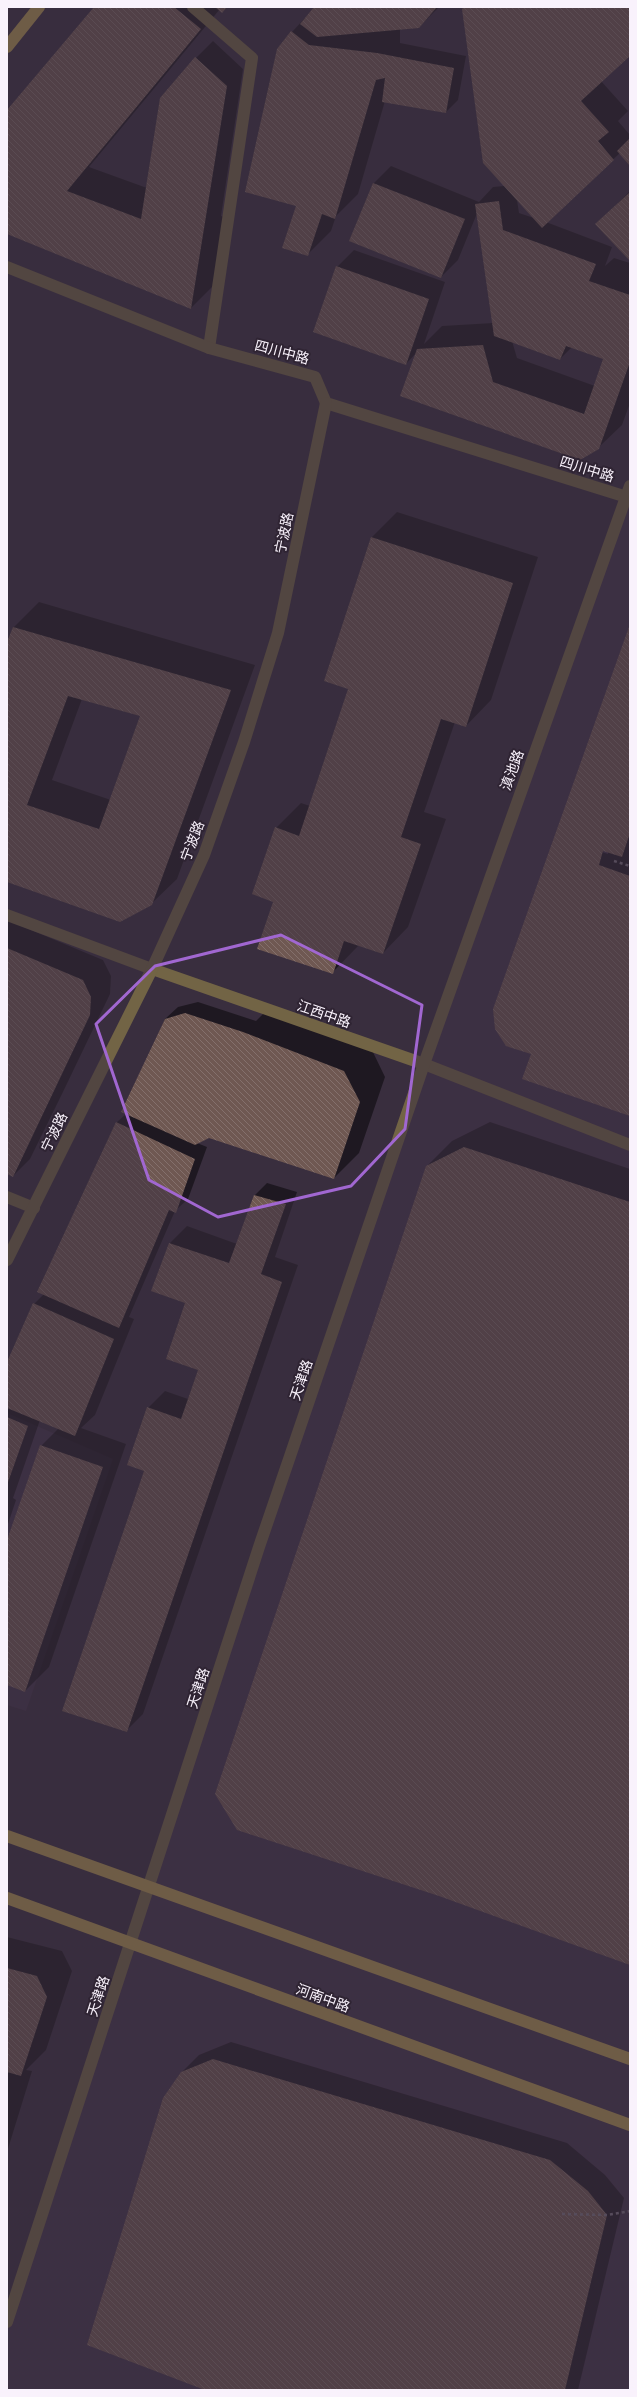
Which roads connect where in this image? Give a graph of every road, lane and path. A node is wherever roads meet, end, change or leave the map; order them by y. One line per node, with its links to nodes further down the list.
1 (39, 7): 3 (main road)
2 (193, 7): 5 (street)
3 (7, 47)
4 (7, 267): 5 (street, 四川中路)
5 (209, 348): 6 (street, 四川中路)
6 (326, 403): 7 (street, 四川中路); 11 (street, 宁波路)
7 (629, 493): 12 (street, 滇池路)
8 (614, 861): 9 (path)
9 (630, 866)
10 (7, 915): 11 (street, 江西中路)
11 (152, 970): 12 (street, 江西中路); 15 (street, 宁波路)
12 (424, 1064): 13 (street, 江西中路); 18 (street, 天津路)
13 (630, 1145)
14 (7, 1197): 15 (street)
15 (34, 1208): 16 (street, 宁波路)
16 (7, 1260)
17 (7, 1836): 18 (main road)
18 (149, 1887): 20 (street, 天津路); 21 (main road)
19 (7, 1898): 20 (main road, 河南中路)
20 (131, 1944): 22 (main road, 河南中路); 25 (street, 天津路)
21 (630, 2059)
22 (630, 2125)
23 (630, 2211): 24 (path)
24 (562, 2214)
25 (7, 2322)

